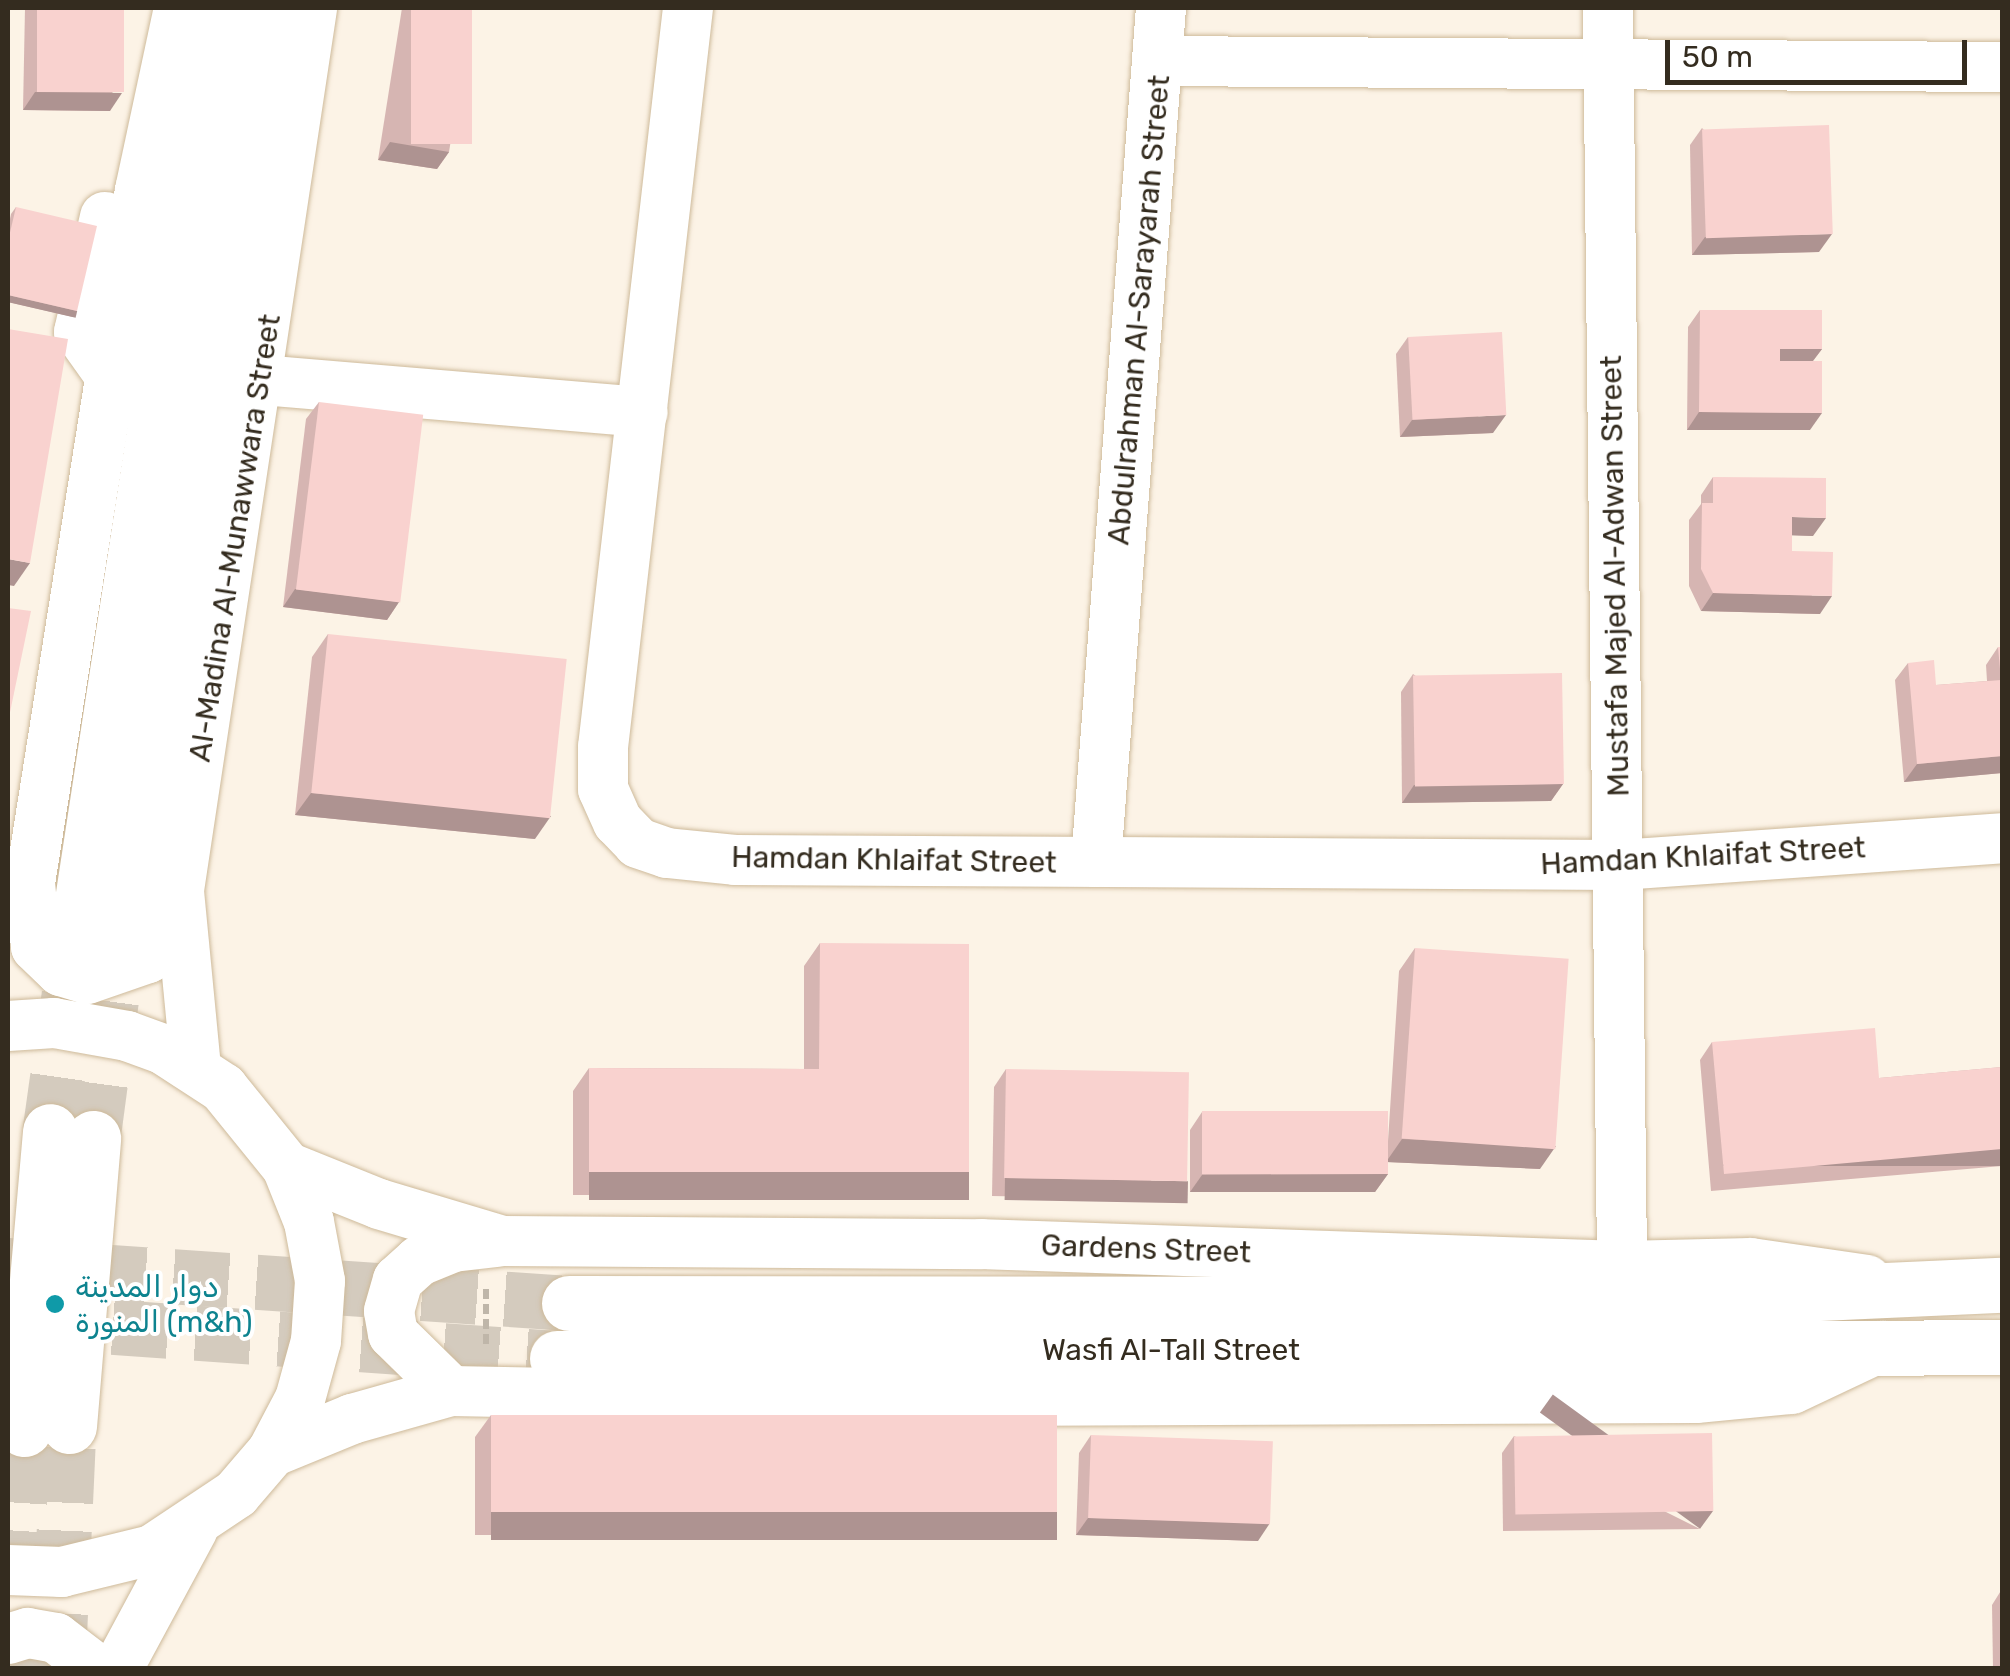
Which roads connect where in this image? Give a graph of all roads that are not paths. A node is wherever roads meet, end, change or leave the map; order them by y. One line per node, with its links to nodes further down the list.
1 (179, 8): 17 (street)
2 (209, 8): 3 (main road, Al-Madina Al-Munawwara Street)
3 (261, 8)
4 (312, 8): 11 (street, Al-Madina Al-Munawwara Street)
5 (688, 8): 12 (street, Hamdan Khlaifat Street)
6 (1161, 8): 8 (street)
7 (1608, 8): 9 (street, Mustafa Majed Al-Adwan Street)
8 (1157, 61): 9 (street, Abdulrahman Al-Sarayarah Street); 14 (street, Abdulrahman Al-Sarayarah Street)
9 (1605, 66): 10 (street, Abdulrahman Al-Sarayarah Street); 15 (street, Mustafa Majed Al-Adwan Street)
10 (2002, 67)
11 (261, 380): 12 (street); 16 (street, Al-Madina Al-Munawwara Street)
12 (643, 412): 14 (street, Hamdan Khlaifat Street)
13 (2002, 838): 15 (street, Hamdan Khlaifat Street)
14 (1096, 862): 15 (street, Hamdan Khlaifat Street)
15 (1620, 865): 23 (street, Mustafa Majed Al-Adwan Street)
16 (179, 890): 17 (street); 19 (street, Al-Madina Al-Munawwara Street)
17 (19, 901)
18 (8, 1026): 19 (street)
19 (196, 1068): 21 (street)
20 (72, 1135): 32 (main road)
21 (287, 1167): 22 (street, Gardens Street); 33 (street)
22 (494, 1242): 23 (street, Gardens Street); 31 (street)
23 (1622, 1266): 25 (street, Gardens Street)
24 (2002, 1285): 25 (main road)
25 (1903, 1291): 27 (main road)
26 (570, 1302): 27 (main road, Wasfi Al-Tall Street)
27 (1788, 1322): 28 (main road); 30 (main road, Wasfi Al-Tall Street)
28 (1883, 1346): 29 (main road); 31 (street)
29 (2002, 1346)
30 (557, 1358)
31 (469, 1392): 33 (street)
32 (46, 1428)
33 (272, 1452): 34 (street)
34 (194, 1528): 35 (street); 38 (street)
35 (8, 1570)
36 (8, 1639): 37 (street)
37 (95, 1668)
38 (118, 1668)

